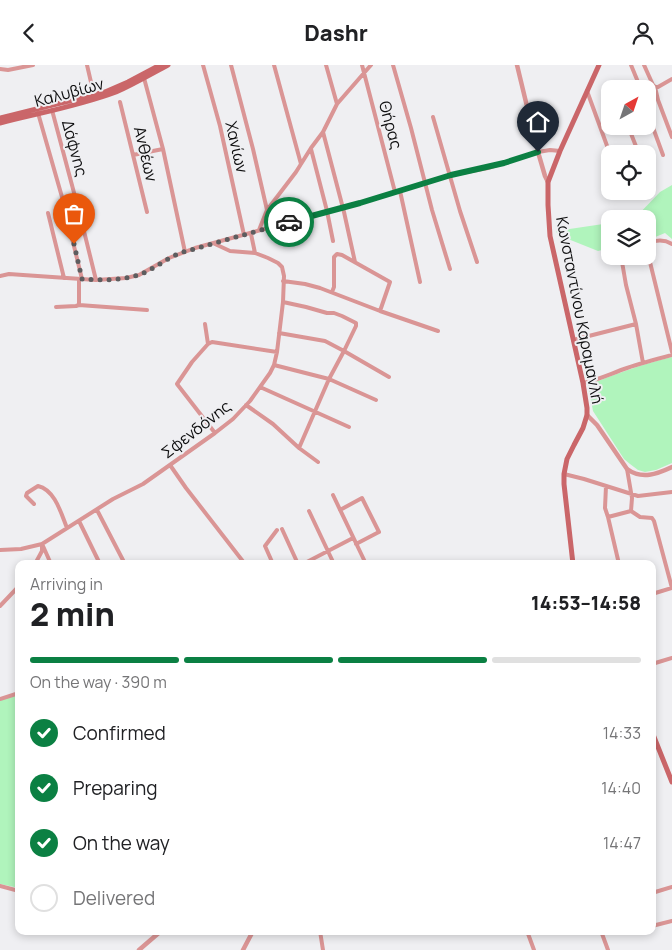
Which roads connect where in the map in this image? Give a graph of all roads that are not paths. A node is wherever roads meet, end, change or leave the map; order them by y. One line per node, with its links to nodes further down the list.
1 (29, 65): 17 (street)
2 (87, 65): 26 (street)
3 (160, 65): 26 (main road, Καλυβίων)
4 (168, 65): 19 (main road, Καλυβίων)
5 (203, 65): 56 (street, Χανίων)
6 (231, 65): 50 (street)
7 (274, 65): 44 (street)
8 (326, 65): 28 (street)
9 (362, 65): 18 (street, Θήρας)
10 (371, 65): 18 (street)
11 (393, 65): 47 (street)
12 (523, 65): 16 (street)
13 (599, 65): 24 (main road, Κωνσταντίνου Καραμανλή)
14 (631, 65): 21 (street)
15 (644, 65): 22 (street)
16 (517, 66): 41 (street)
17 (0, 69)
18 (364, 74): 28 (street); 48 (street, Θήρας)
19 (144, 79): 29 (main road, Καλυβίων); 39 (street)
20 (672, 79): 23 (street)
21 (637, 80)
22 (651, 80)
23 (656, 87)
24 (587, 91): 37 (street); 40 (main road, Κωνσταντίνου Καραμανλή)
25 (656, 91): 36 (street)
26 (94, 95): 32 (main road, Καλυβίων)
27 (120, 102): 42 (street, Ανθέων)
28 (337, 104): 34 (street)
29 (52, 110): 30 (main road, Καλυβίων); 71 (street, Δάφνης)
30 (38, 113): 33 (main road, Καλυβίων); 70 (street)
31 (433, 117): 45 (street)
32 (0, 118)
33 (0, 123)
34 (323, 132): 38 (street); 49 (street)
35 (656, 135): 43 (street)
36 (672, 137)
37 (607, 145)
38 (311, 148): 44 (street); 51 (street)
39 (163, 149): 42 (street); 61 (street)
40 (560, 151): 41 (street); 46 (main road, Κωνσταντίνου Καραμανλή)
41 (538, 152): 45 (street); 46 (street)
42 (133, 155): 52 (street, Ανθέων)
43 (663, 155)
44 (301, 164): 50 (street)
45 (451, 175): 47 (street); 64 (street)
46 (548, 182): 84 (main road, Κωνσταντίνου Καραμανλή)
47 (425, 183): 48 (street); 67 (street)
48 (398, 192): 49 (street); 73 (street, Θήρας)
49 (343, 207): 51 (street); 63 (street)
50 (267, 210): 54 (street)
51 (327, 211): 54 (street); 57 (street)
52 (147, 212)
53 (48, 213): 69 (street)
54 (259, 230): 55 (street)
55 (251, 233): 56 (street); 62 (street)
56 (244, 235): 59 (street)
57 (333, 241)
58 (656, 241): 60 (street)
59 (215, 243): 61 (street); 62 (street)
60 (672, 244)
61 (185, 252): 71 (street)
62 (255, 253): 72 (street, Σφενδόνης)
63 (355, 262): 74 (street); 79 (street)
64 (477, 262)
65 (623, 265): 81 (street)
66 (651, 265): 88 (street)
67 (450, 269)
68 (0, 276): 69 (street)
69 (64, 278): 70 (street)
70 (81, 279): 71 (street); 76 (street)
71 (96, 280)
72 (283, 281): 74 (street); 75 (street, Σφενδόνης)
73 (420, 282)
74 (332, 292): 79 (street)
75 (283, 302): 83 (street, Σφενδόνης); 86 (street)
76 (79, 305): 77 (street); 78 (street)
77 (56, 307)
78 (147, 310)
79 (380, 311): 82 (street)
80 (205, 324): 85 (street)
81 (636, 324): 84 (street); 89 (street)
82 (438, 331)
83 (279, 333): 86 (street); 87 (street, Σφενδόνης)
84 (573, 341): 93 (main road, Κωνσταντίνου Καραμανλή)
85 (208, 344): 87 (street); 100 (street)
86 (344, 351): 91 (street); 92 (street)
87 (277, 353): 90 (street, Σφενδόνης)
88 (672, 353): 89 (street)
89 (643, 363): 93 (street)
90 (274, 365): 92 (street); 94 (street, Σφενδόνης)
91 (389, 377)
92 (329, 379): 95 (street); 97 (street)
93 (583, 383): 98 (main road, Κωνσταντίνου Καραμανλή)
94 (260, 387): 96 (street, Σφενδόνης); 97 (street)
95 (376, 400)
96 (246, 405): 100 (street, Σφενδόνης); 101 (street)
97 (315, 412): 99 (street); 101 (street)
98 (587, 415): 105 (street); 106 (main road, Κωνσταντίνου Καραμανλή)
99 (349, 427)
100 (215, 433): 103 (street, Σφενδόνης)
101 (299, 448): 102 (street)
102 (318, 463)
103 (170, 465): 112 (street, Σφενδόνης); 128 (street)
104 (672, 467): 105 (street)
105 (627, 469): 110 (street)
106 (564, 474): 107 (street); 134 (main road, Κωνσταντίνου Καραμανλή)
107 (606, 486): 110 (street); 116 (street)
108 (672, 492): 110 (street)
109 (333, 495): 113 (street)
110 (632, 495): 115 (street)
111 (34, 504): 118 (street)
112 (97, 510): 117 (street, Σφενδόνης); 127 (street)
113 (340, 510): 119 (street); 121 (street)
114 (309, 511): 123 (street)
115 (631, 511): 116 (street); 136 (street)
116 (608, 517): 135 (street)
117 (79, 521): 118 (street, Σφενδόνης); 126 (street)
118 (66, 528): 120 (street, Σφενδόνης)
119 (353, 538): 121 (street); 123 (street)
120 (42, 544): 122 (street); 124 (street); 125 (street)
121 (356, 544): 133 (street)
122 (0, 550)
123 (328, 551): 131 (street); 132 (street)
124 (36, 560)
125 (49, 560)
126 (98, 560)
127 (123, 560)
128 (242, 560)
129 (271, 560): 130 (street)
130 (296, 560)
131 (311, 560)
132 (332, 560)
133 (364, 560)
134 (573, 560)
135 (618, 560)
136 (672, 588): 138 (street)
137 (15, 590): 139 (street)
138 (656, 593)
139 (0, 606)
140 (672, 658): 141 (street)
141 (656, 663)
142 (15, 694): 143 (street)
143 (0, 699)
144 (656, 742): 145 (main road)
145 (672, 782)
146 (0, 886): 148 (street)
147 (672, 887): 149 (street)
148 (15, 890)
149 (656, 892)
150 (672, 921): 151 (street)
151 (656, 925)
152 (156, 935): 157 (street)
153 (251, 935): 158 (street)
154 (321, 935): 159 (street)
155 (528, 935): 160 (street)
156 (602, 935): 161 (street)
157 (139, 950)
158 (243, 950)
159 (324, 950)
160 (534, 950)
161 (608, 950)

